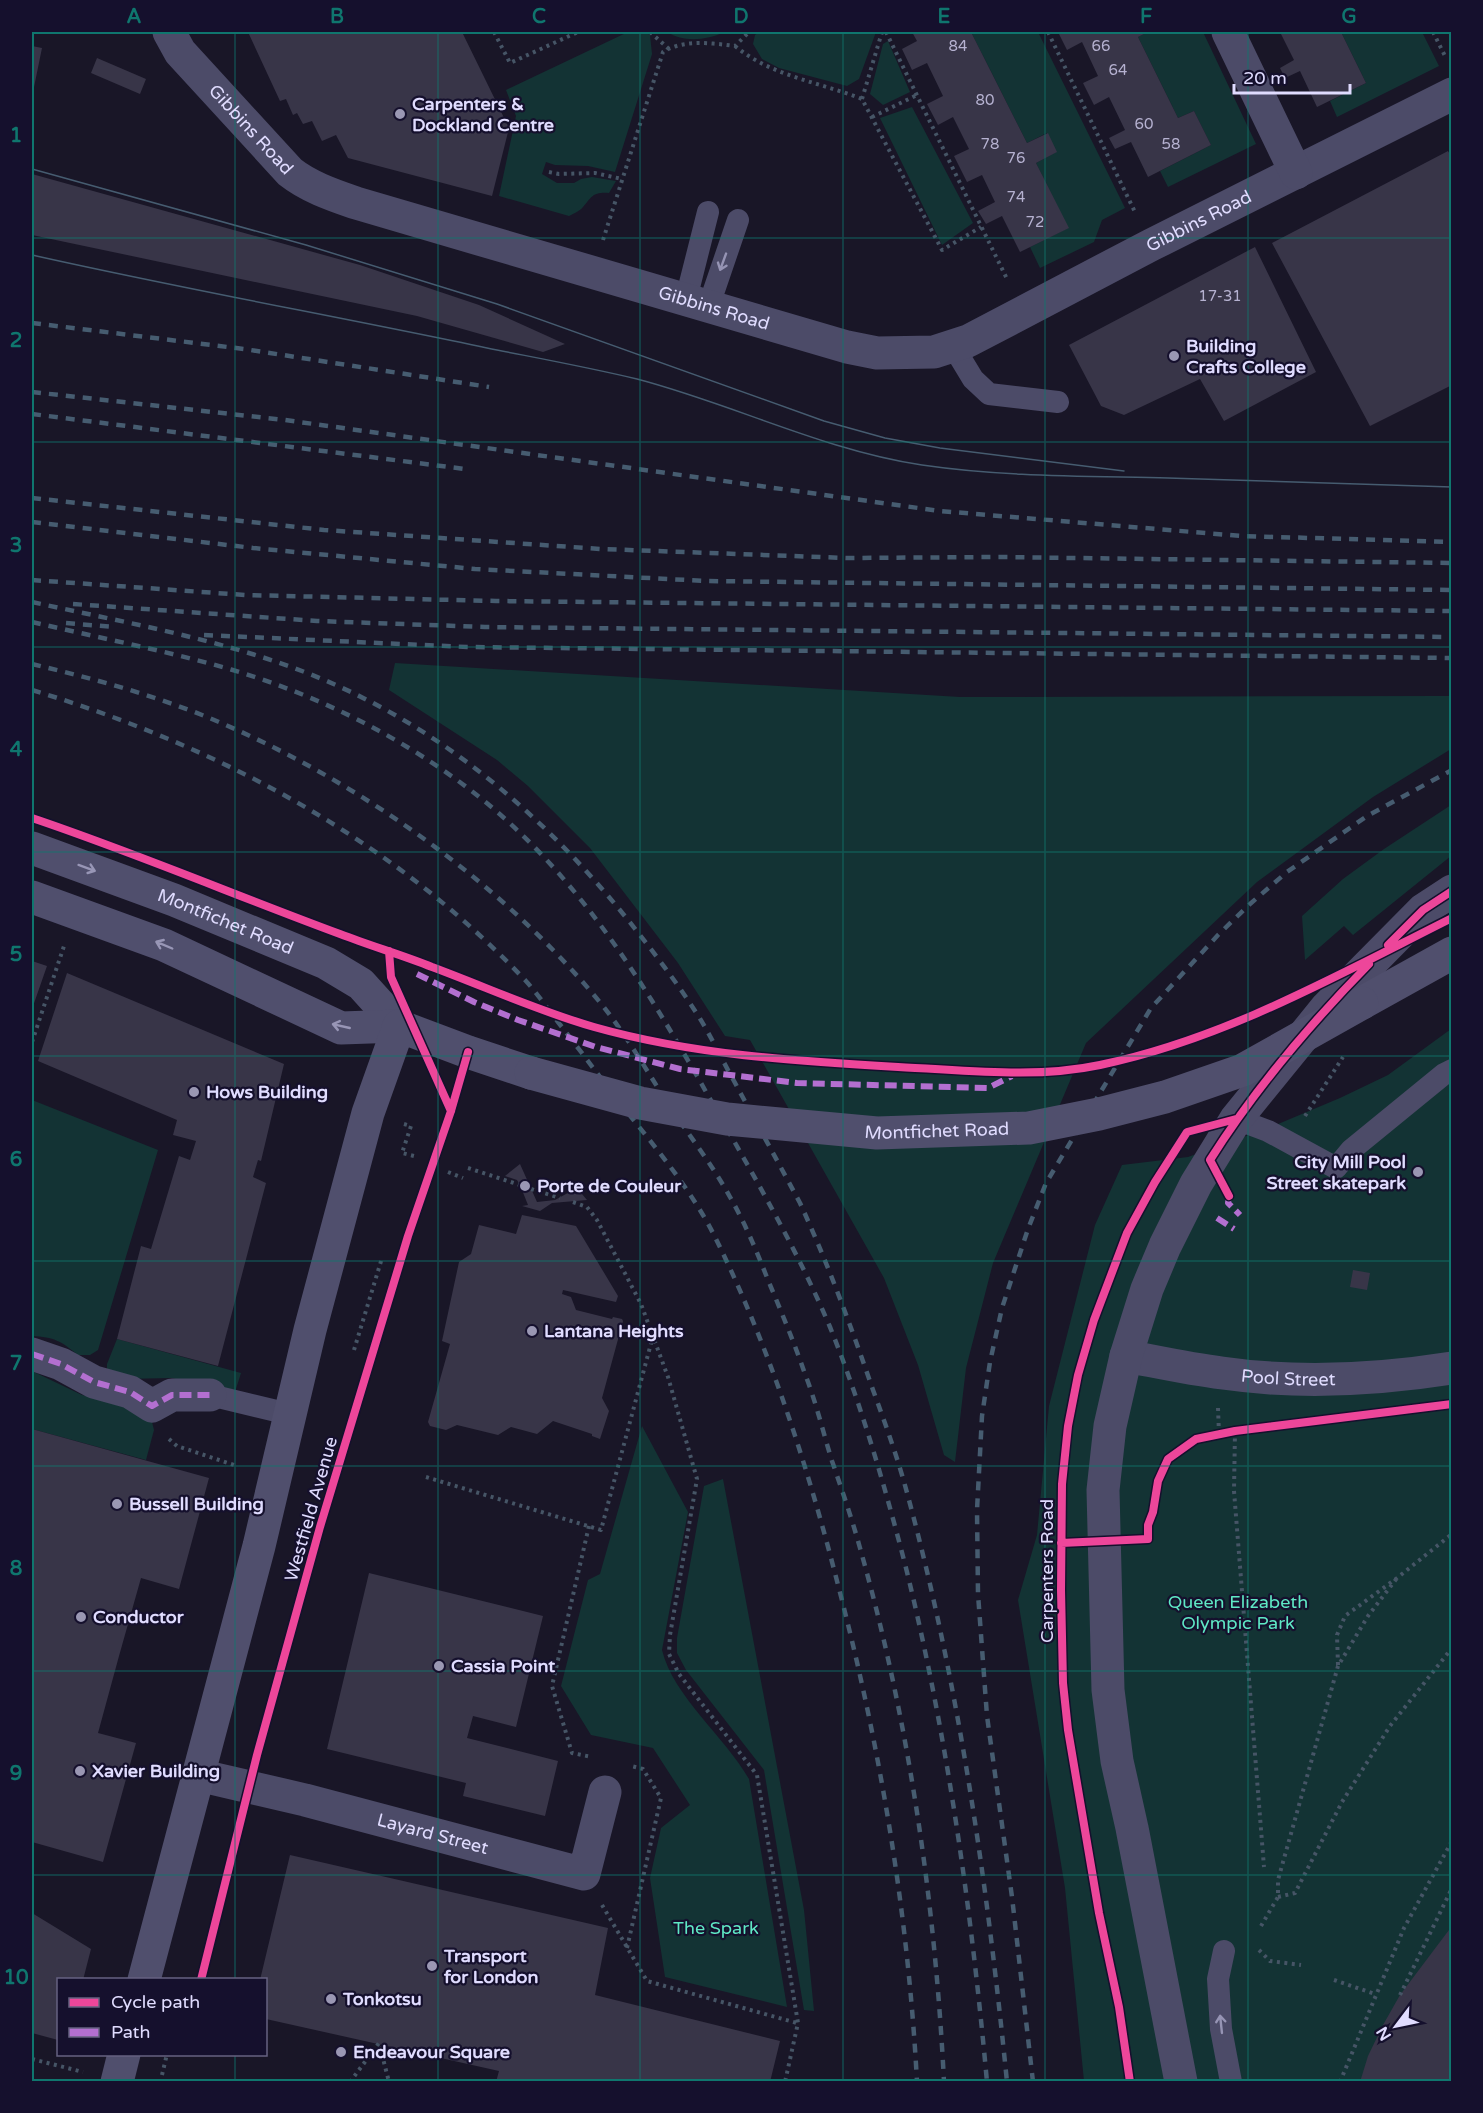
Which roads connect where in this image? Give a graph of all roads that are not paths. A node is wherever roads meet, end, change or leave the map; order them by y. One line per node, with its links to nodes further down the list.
1 (169, 32): 7 (street, Gibbins Road)
2 (1228, 32): 4 (street)
3 (1451, 95): 4 (street, Gibbins Road)
4 (1296, 173): 8 (street, Gibbins Road)
5 (708, 212): 7 (lane)
6 (738, 220): 7 (lane, one-way to 7)
7 (698, 302): 8 (street, Gibbins Road)
8 (953, 346): 9 (lane)
9 (1058, 402)
10 (32, 848): 14 (street, Montfichet Road, one-way to 14)
11 (1452, 891): 16 (street)
12 (32, 897): 14 (street, Montfichet Road, one-way to 12)
13 (1452, 953): 14 (street, Montfichet Road, bridge)
14 (399, 1026): 21 (street)
15 (1452, 1070): 16 (lane)
16 (1236, 1119): 18 (street)
17 (32, 1354): 20 (street)
18 (1126, 1356): 19 (street, Pool Street); 28 (street)
19 (1452, 1368)
20 (210, 1395): 21 (lane)
21 (289, 1414): 22 (street)
22 (198, 1775): 23 (street, Layard Street); 25 (street)
23 (613, 1778)
24 (1224, 1951): 29 (lane, one-way to 24)
25 (145, 1978)
26 (123, 2056): 27 (street)
27 (103, 2078)
28 (1181, 2082)
29 (1231, 2082)

